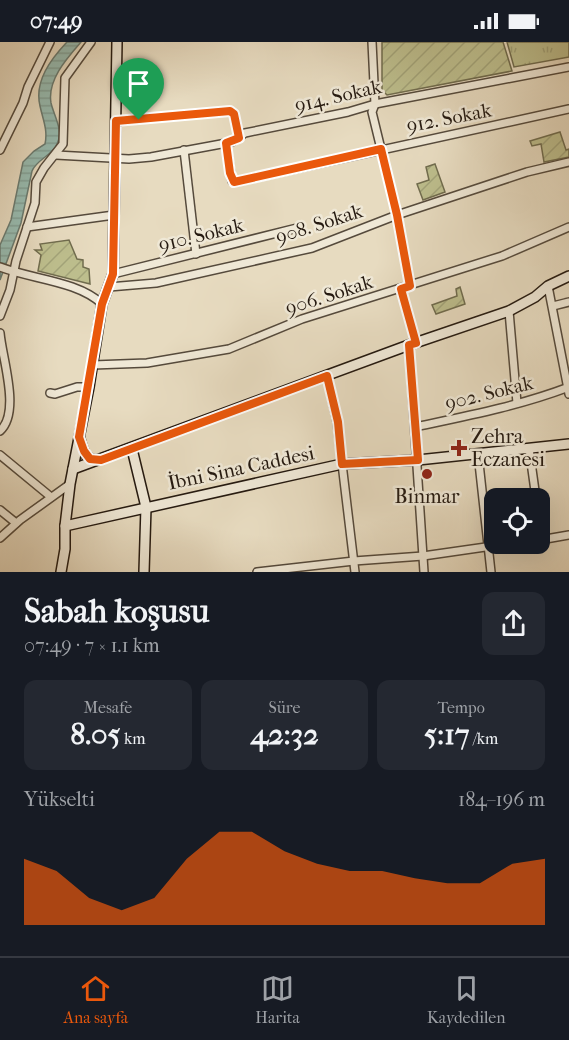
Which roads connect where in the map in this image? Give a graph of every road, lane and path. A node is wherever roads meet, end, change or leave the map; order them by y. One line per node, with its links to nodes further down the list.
1 (50, 42): 11 (street)
2 (91, 42): 14 (street)
3 (117, 42): 8 (street)
4 (372, 42): 6 (street)
5 (569, 67): 6 (street, 914. Sokak)
6 (375, 104): 9 (street, 914. Sokak); 12 (street)
7 (569, 109): 12 (street, 912. Sokak)
8 (116, 121): 9 (street); 15 (street)
9 (239, 138): 10 (street, 914. Sokak)
10 (226, 143): 12 (street, 912. Sokak); 13 (street, 914. Sokak)
11 (1, 145)
12 (381, 149): 18 (street)
13 (184, 150): 15 (street, 914. Sokak); 22 (street)
14 (56, 155): 15 (street, 914. Sokak); 19 (street)
15 (116, 158): 17 (street)
16 (569, 162): 18 (street, 908. Sokak)
17 (114, 215): 19 (street); 25 (street)
18 (397, 215): 27 (street); 29 (street, 908. Sokak)
19 (27, 227): 24 (street)
20 (569, 227): 27 (street, 906. Sokak)
21 (297, 228): 22 (street, 910. Sokak)
22 (196, 254): 25 (street, 910. Sokak)
23 (0, 267): 24 (street)
24 (12, 271): 32 (street); 35 (street)
25 (113, 274): 29 (street)
26 (569, 276): 28 (street)
27 (410, 286): 30 (street, 906. Sokak)
28 (548, 286): 33 (street); 34 (street)
29 (110, 287): 32 (street)
30 (401, 289): 37 (street); 38 (street, 906. Sokak)
31 (569, 302): 33 (street)
32 (102, 304): 38 (street)
33 (553, 306): 41 (street)
34 (509, 311): 37 (street); 43 (street)
35 (0, 316)
36 (0, 333): 45 (street)
37 (413, 344): 39 (street); 44 (street)
38 (93, 365): 40 (street)
39 (327, 376): 49 (street); 54 (street)
40 (89, 387): 42 (street); 46 (street)
41 (569, 389): 43 (street, 902. Sokak)
42 (50, 393)
43 (517, 403): 44 (street, 902. Sokak)
44 (415, 427): 53 (street)
45 (0, 431)
46 (79, 437): 52 (street); 55 (street)
47 (569, 444): 48 (street, İbni Sina Caddesi)
48 (529, 448): 50 (street, İbni Sina Caddesi); 57 (street)
49 (132, 449): 52 (street); 60 (street)
50 (478, 454): 53 (street, İbni Sina Caddesi); 59 (street)
51 (0, 455): 58 (street)
52 (101, 460): 55 (street)
53 (418, 460): 54 (street, İbni Sina Caddesi); 69 (street)
54 (342, 464): 60 (street, İbni Sina Caddesi); 70 (street)
55 (73, 469): 56 (street)
56 (70, 484): 58 (street); 63 (street)
57 (535, 488)
58 (51, 497): 62 (street)
59 (484, 504)
60 (146, 507): 63 (street, İbni Sina Caddesi); 72 (street)
61 (0, 510): 62 (street)
62 (16, 523): 65 (street)
63 (65, 526): 71 (street)
64 (569, 535): 66 (street)
65 (0, 538)
66 (550, 538)
67 (484, 547): 69 (street)
68 (490, 554): 76 (street)
69 (423, 556): 70 (street); 75 (street)
70 (354, 561): 73 (street); 74 (street)
71 (61, 572)
72 (144, 572)
73 (257, 572)
74 (355, 572)
75 (424, 572)
76 (491, 572)

